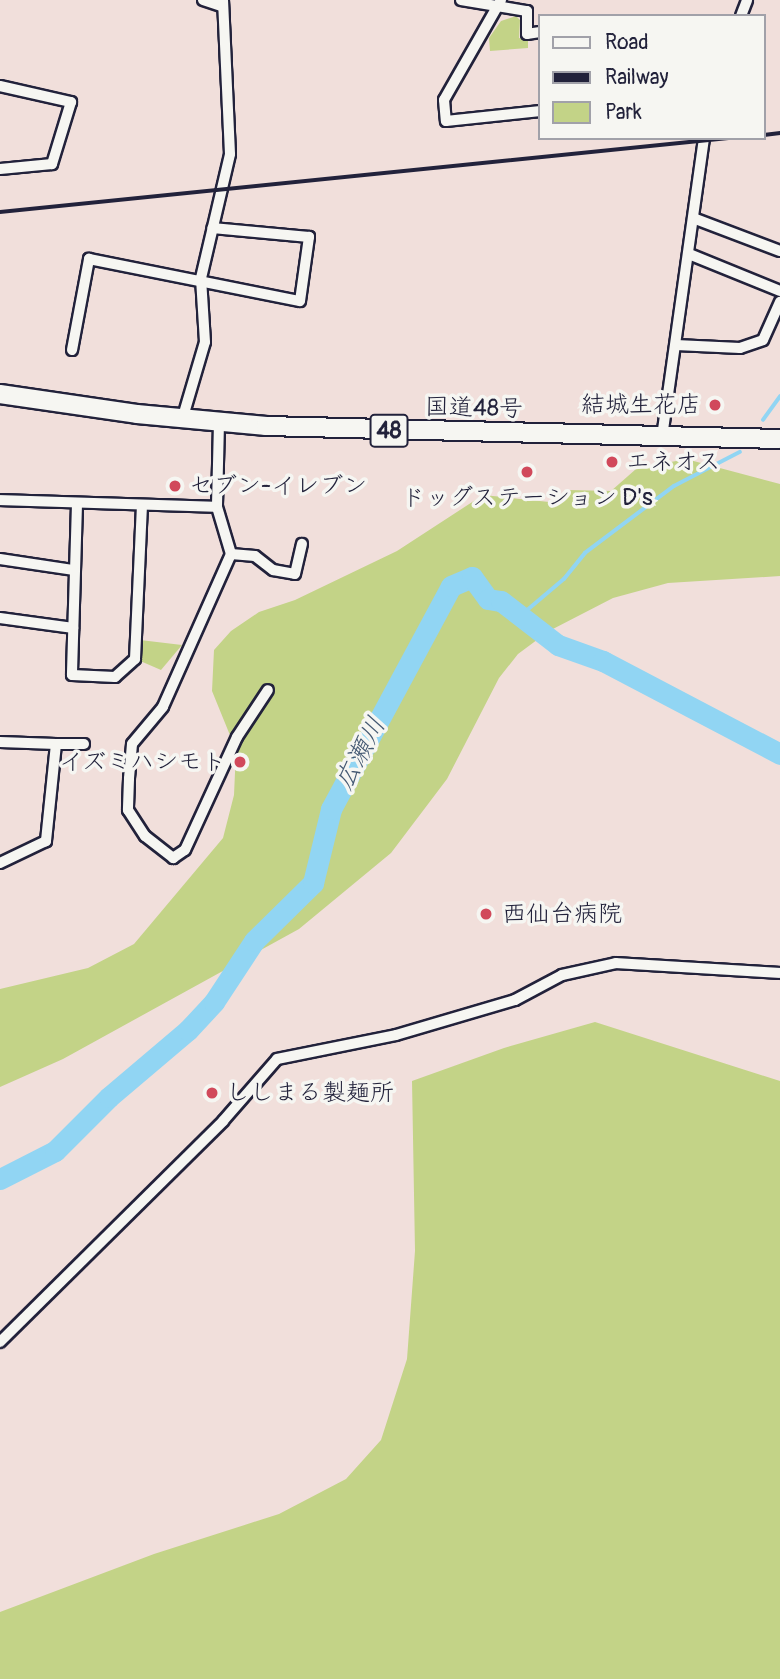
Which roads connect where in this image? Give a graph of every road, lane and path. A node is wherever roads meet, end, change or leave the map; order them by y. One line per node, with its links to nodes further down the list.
1 (203, 0): 3 (street)
2 (461, 0): 4 (street)
3 (222, 3): 11 (street)
4 (500, 4): 5 (street); 7 (street)
5 (538, 32)
6 (0, 86): 9 (street)
7 (538, 111)
8 (704, 140): 10 (street)
9 (0, 169)
10 (694, 218): 12 (street); 13 (street)
11 (212, 228): 14 (street); 14 (street)
12 (780, 251)
13 (689, 254): 15 (street); 17 (street)
14 (201, 284): 18 (street); 20 (street)
15 (780, 291)
16 (780, 302): 17 (street)
17 (676, 345): 22 (street)
18 (72, 349)
19 (0, 394): 20 (highway, 国道48号 / 48)
20 (182, 420): 21 (highway, 国道48号 / 48)
21 (219, 423): 22 (highway, 国道48号 / 48); 27 (street)
22 (662, 437): 23 (highway, 国道48号 / 48)
23 (780, 439)
24 (0, 500): 25 (street)
25 (77, 504): 26 (street); 31 (street)
26 (142, 505): 27 (street); 33 (street)
27 (217, 507): 29 (street)
28 (302, 544): 29 (street)
29 (231, 554): 34 (street)
30 (0, 559): 31 (street)
31 (74, 570): 33 (street)
32 (0, 618): 33 (street)
33 (72, 628)
34 (268, 690)
35 (0, 742): 36 (street)
36 (56, 744): 37 (street); 38 (street)
37 (85, 744)
38 (0, 863)
39 (780, 973): 40 (street)
40 (0, 1342)

